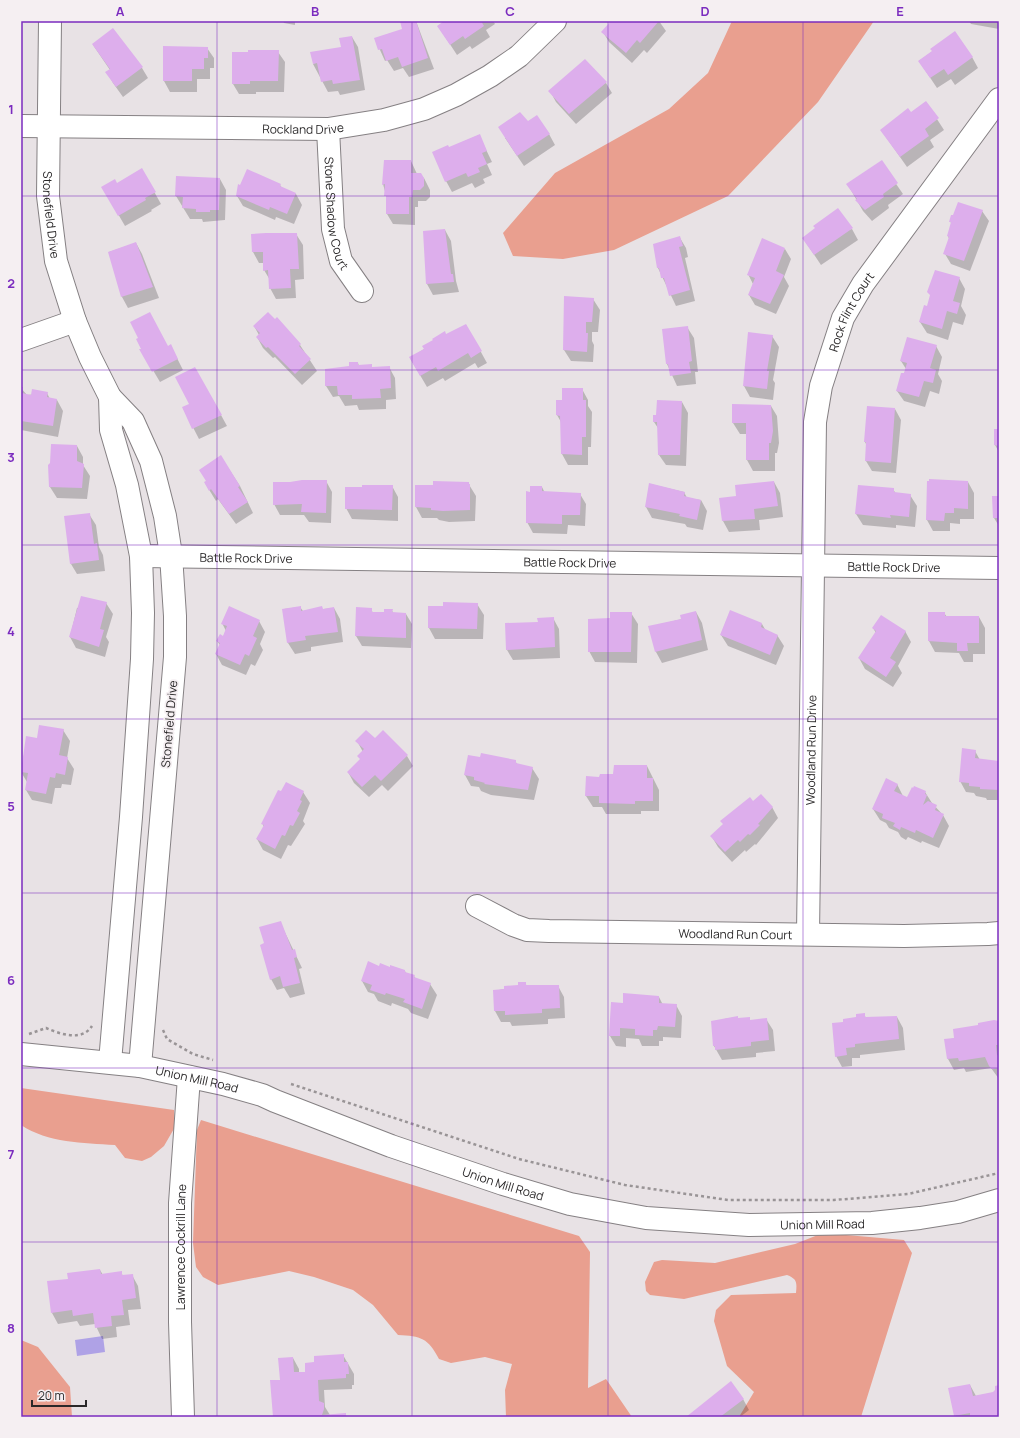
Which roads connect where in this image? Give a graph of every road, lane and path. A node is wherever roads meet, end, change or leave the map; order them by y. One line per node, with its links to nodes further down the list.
1 (50, 21): 5 (street, Stonefield Drive)
2 (555, 21): 6 (street, Rockland Drive)
3 (999, 99): 13 (street, Rock Flint Court)
4 (21, 126): 5 (street, Rockland Drive)
5 (49, 127): 6 (street, Rockland Drive); 8 (street, Stonefield Drive)
6 (328, 129): 7 (street, Stone Shadow Court)
7 (362, 291)
8 (75, 321): 9 (street); 10 (street, Stonefield Drive)
9 (21, 340)
10 (110, 397): 11 (street, Stonefield Drive); 12 (street, Stonefield Drive)
11 (171, 555): 12 (street, Battle Rock Drive); 13 (street, Battle Rock Drive); 19 (street, Stonefield Drive)
12 (142, 556): 18 (street, Stonefield Drive)
13 (814, 566): 14 (street, Battle Rock Drive); 17 (street, Woodland Run Drive)
14 (999, 568)
15 (477, 906): 17 (street, Woodland Run Court)
16 (999, 932): 17 (street, Woodland Run Court)
17 (808, 934)
18 (114, 1013): 20 (path); 22 (street, Stonefield Drive)
19 (145, 1017): 21 (path); 23 (street, Stonefield Drive)
20 (22, 1044): 22 (street, Union Mill Road)
21 (215, 1060)
22 (110, 1062): 23 (street, Union Mill Road)
23 (140, 1066): 24 (street, Union Mill Road)
24 (189, 1076): 27 (street, Union Mill Road); 28 (street, Lawrence Cockrill Lane)
25 (289, 1083): 26 (path)
26 (999, 1173)
27 (999, 1200)
28 (183, 1417)

